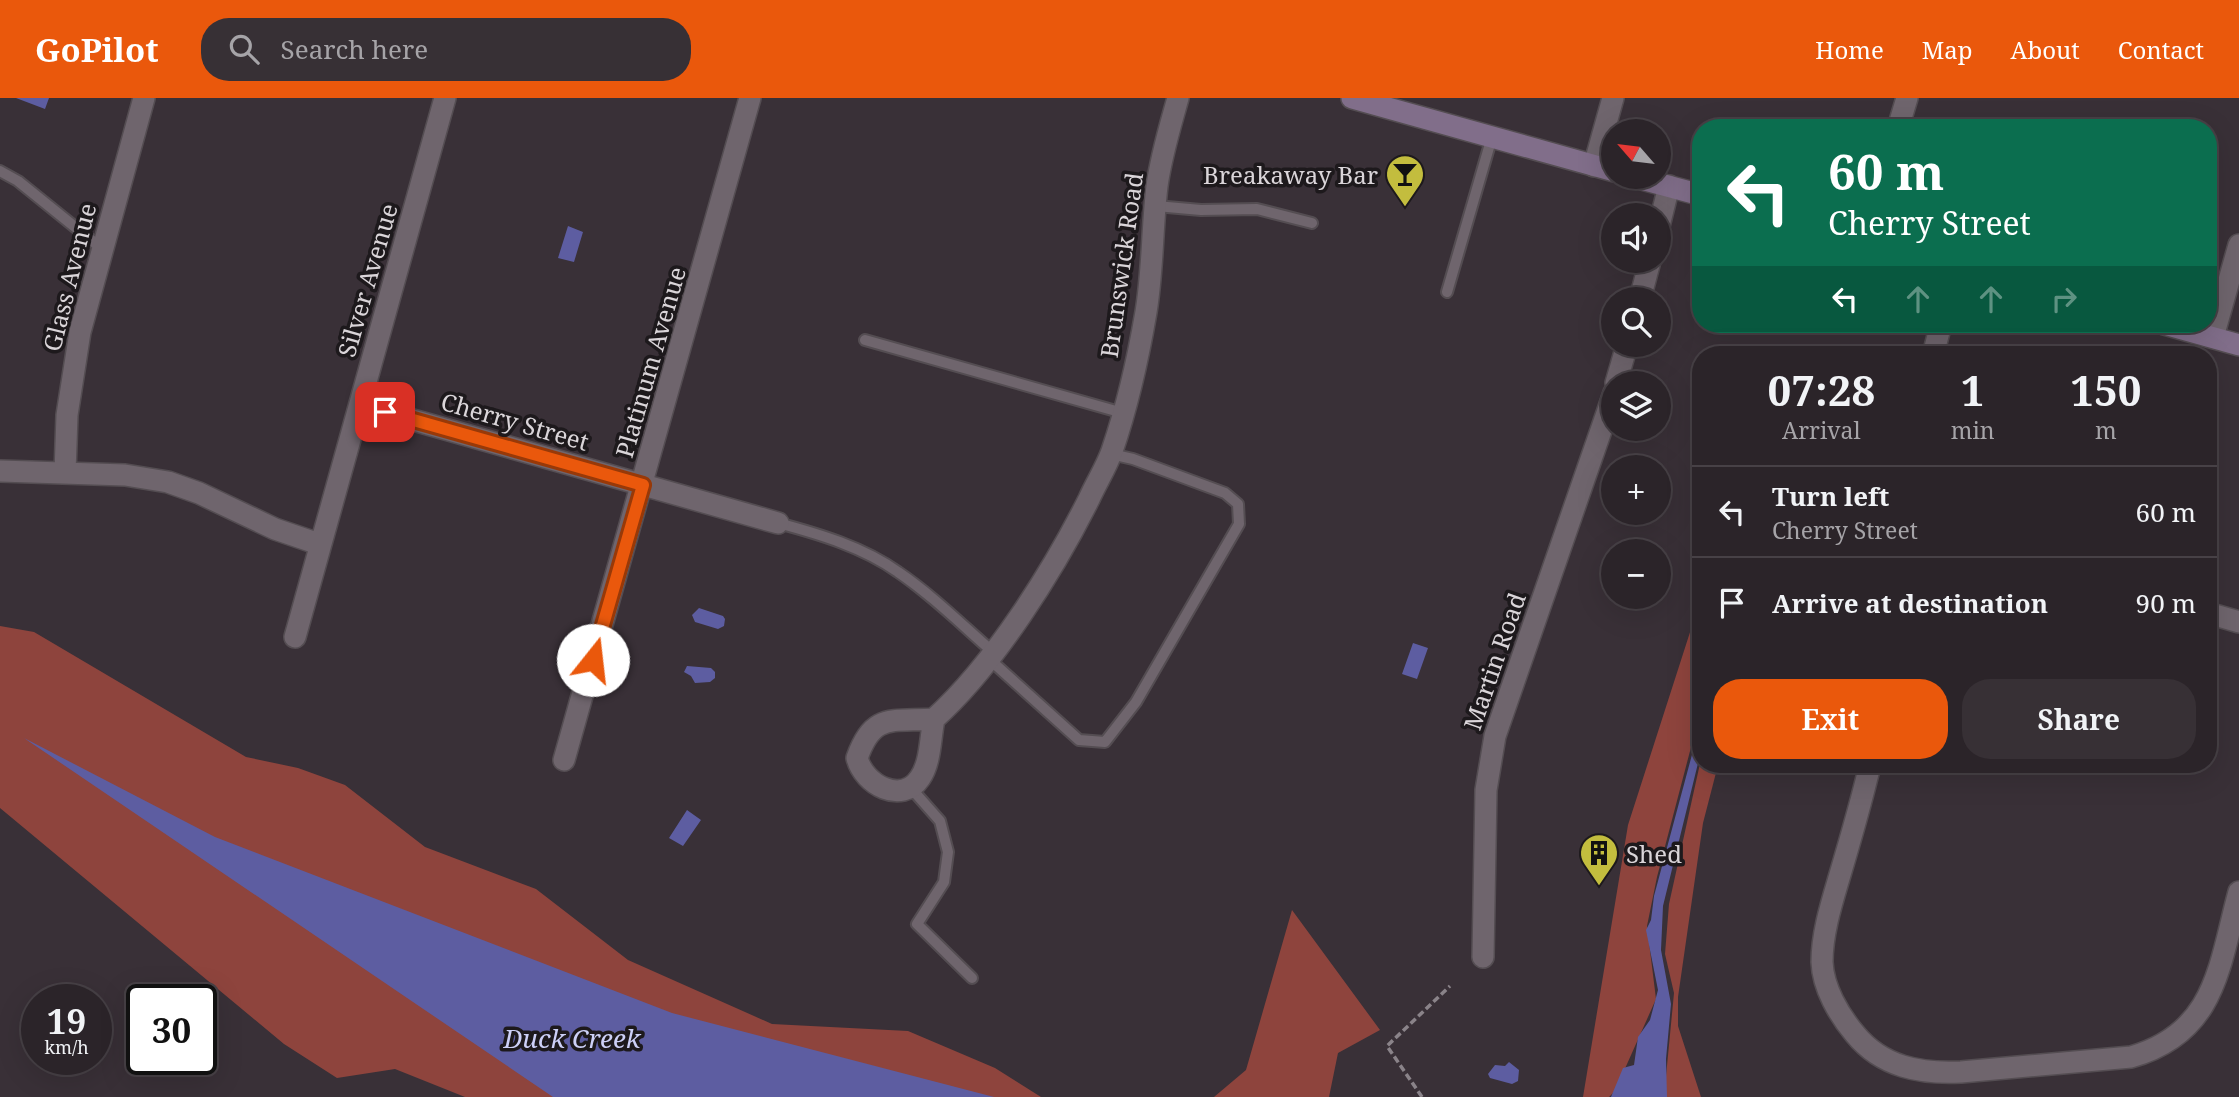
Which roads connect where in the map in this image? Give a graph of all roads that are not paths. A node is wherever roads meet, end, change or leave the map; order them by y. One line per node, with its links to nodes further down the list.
1 (144, 98): 18 (street, Glass Avenue)
2 (445, 98): 27 (street, Silver Avenue)
3 (750, 98): 33 (street, Platinum Avenue)
4 (1178, 98): 15 (street, Brunswick Road)
5 (1352, 98): 10 (street)
6 (1613, 98): 8 (street)
7 (1907, 98): 9 (street)
8 (1610, 119)
9 (1901, 119)
10 (1492, 137): 11 (street); 20 (lane)
11 (1601, 168)
12 (0, 171): 18 (lane)
13 (1671, 187): 14 (street)
14 (1692, 192)
15 (1156, 206): 16 (lane); 28 (street, Brunswick Road)
16 (1312, 223)
17 (2239, 245): 19 (street)
18 (101, 248): 32 (street, Glass Avenue)
19 (2233, 288): 21 (street)
20 (1447, 292)
21 (2217, 327)
22 (2198, 333): 24 (street)
23 (2215, 333): 24 (street)
24 (2213, 337): 26 (street)
25 (865, 340): 28 (lane)
26 (2239, 345)
27 (360, 405): 33 (street, Cherry Street); 35 (street, Silver Avenue)
28 (1123, 413): 30 (street, Brunswick Road)
29 (1601, 430): 45 (street, Martin Road)
30 (1111, 454): 39 (street, Brunswick Road); 39 (lane)
31 (0, 471): 32 (street)
32 (65, 473): 35 (street)
33 (643, 485): 34 (street, Cherry Street); 41 (street, Platinum Avenue)
34 (778, 523): 39 (lane)
35 (319, 544): 38 (street, Silver Avenue)
36 (2217, 616): 37 (street)
37 (2239, 622)
38 (295, 637)
39 (991, 655): 40 (street, Brunswick Road)
40 (934, 719): 43 (street); 43 (street)
41 (564, 760)
42 (1868, 773): 44 (street)
43 (910, 787): 46 (lane)
44 (2239, 892)
45 (1483, 957)
46 (972, 978)

